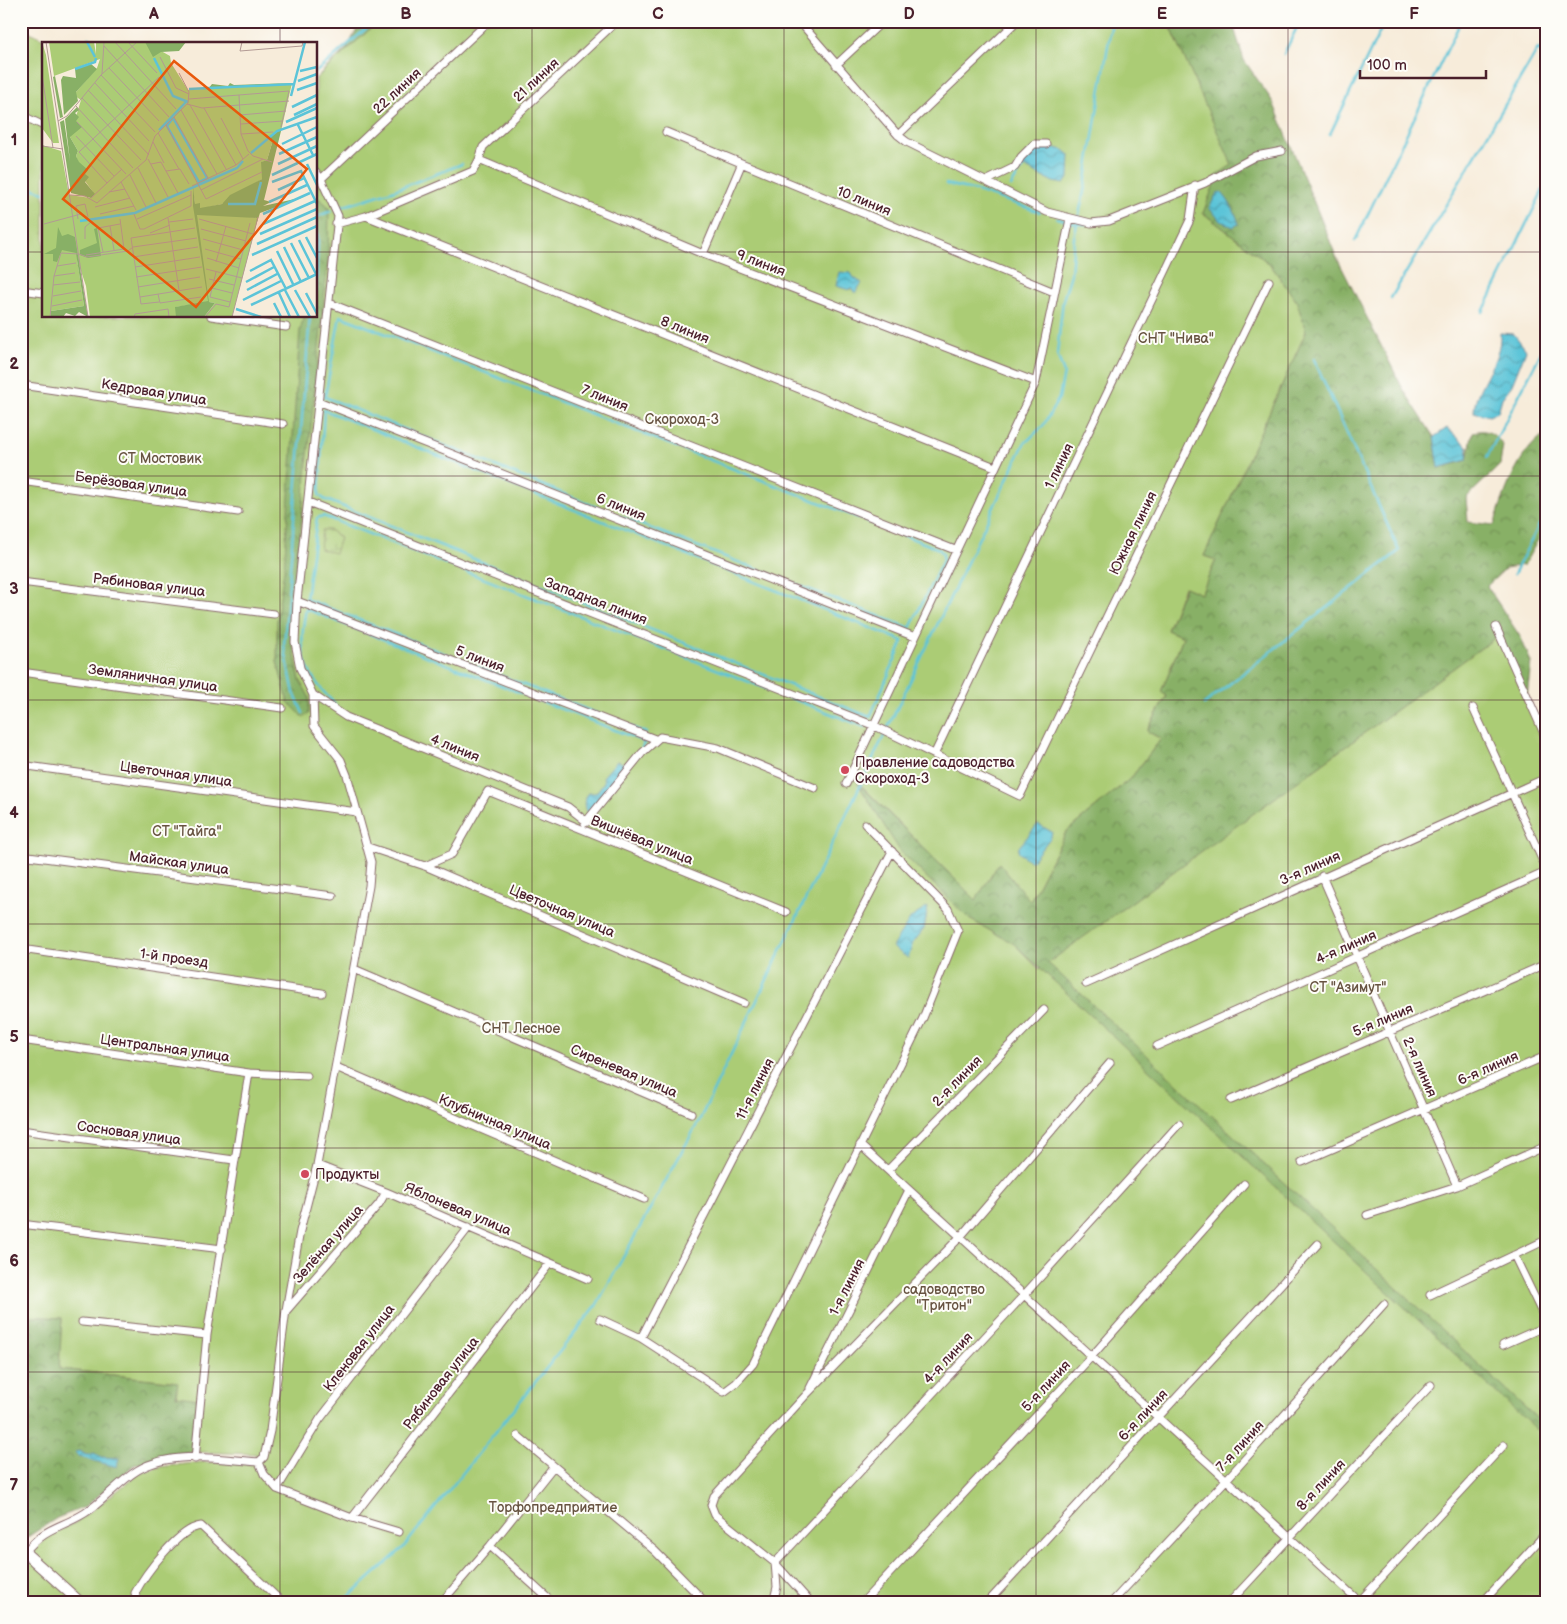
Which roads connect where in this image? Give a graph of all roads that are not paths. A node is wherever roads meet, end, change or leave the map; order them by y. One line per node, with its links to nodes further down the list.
1 (489, 21): 16 (street, 22 линия)
2 (617, 21): 13 (street, 21 линия)
3 (799, 21): 6 (street)
4 (883, 21): 6 (street)
5 (1018, 21): 10 (street)
6 (836, 65): 10 (street)
7 (21, 116): 8 (street)
8 (42, 125)
9 (666, 132): 14 (street, 10 линия)
10 (898, 135): 17 (street)
11 (1046, 144): 17 (street)
12 (1282, 151): 18 (street)
13 (479, 160): 19 (street, 21 линия); 22 (street, 9 линия)
14 (741, 165): 22 (street); 25 (street, 10 линия)
15 (318, 174): 16 (street)
16 (322, 179): 21 (street)
17 (986, 181): 20 (street)
18 (1195, 185): 20 (street); 51 (street, 1 линия)
19 (366, 216): 21 (street, 21 линия); 34 (street, 8 линия)
20 (1071, 221): 25 (street)
21 (336, 224): 27 (street)
22 (703, 254): 30 (street, 9 линия)
23 (1269, 281): 57 (street, Южная линия)
24 (21, 290): 26 (street)
25 (1054, 292): 30 (street)
26 (42, 293)
27 (329, 303): 32 (street); 38 (street, 7 линия)
28 (226, 318): 29 (street)
29 (286, 326)
30 (1036, 382): 34 (street)
31 (21, 385): 33 (street, Кедровая улица)
32 (318, 401): 36 (street); 43 (street, 6 линия)
33 (283, 424)
34 (996, 467): 38 (street)
35 (21, 481): 37 (street, Берёзовая улица)
36 (308, 502): 40 (street); 48 (street, Западная линия)
37 (238, 512)
38 (956, 550): 43 (street)
39 (21, 582): 41 (street, Рябиновая улица)
40 (296, 601): 45 (street); 50 (street, 5 линия)
41 (274, 614)
42 (1496, 627): 49 (street)
43 (914, 638): 48 (street)
44 (21, 672): 46 (street, Земляничная улица)
45 (314, 695): 58 (street); 59 (street, 4 линия)
46 (282, 708)
47 (1473, 708): 56 (street)
48 (875, 726): 51 (street, Западная линия); 54 (street)
49 (1546, 738)
50 (655, 739): 55 (street, 5 линия); 59 (street)
51 (934, 755): 57 (street, Западная линия)
52 (21, 765): 58 (street, Цветочная улица)
53 (1546, 778): 56 (street, 3-я линия)
54 (846, 784)
55 (815, 788)
56 (1510, 792): 66 (street); 68 (street, 3-я линия)
57 (1020, 796)
58 (357, 812): 62 (street)
59 (587, 822): 61 (street)
60 (865, 824): 63 (street)
61 (578, 828): 65 (street, Вишнёвая улица); 70 (street, Вишнёвая улица)
62 (368, 847): 65 (street, Цветочная улица); 74 (street)
63 (892, 851): 92 (street); 122 (street, 11-я линия)
64 (21, 855): 69 (street, Майская улица)
65 (425, 866): 77 (street, Цветочная улица)
66 (1546, 868)
67 (1546, 872): 72 (street, 4-я линия)
68 (1322, 876): 72 (street, 2-я линия); 75 (street, 3-я линия)
69 (333, 896)
70 (786, 912)
71 (21, 949): 76 (street, 1-й проезд)
72 (1358, 956): 79 (street, 2-я линия); 81 (street, 4-я линия)
73 (1546, 964): 79 (street, 5-я линия)
74 (354, 969): 84 (street); 89 (street, Сиреневая улица)
75 (1086, 984)
76 (322, 993)
77 (744, 1003)
78 (1044, 1010): 97 (street, 2-я линия)
79 (1390, 1031): 87 (street, 5-я линия); 88 (street, 2-я линия)
80 (21, 1040): 85 (street, Центральная улица)
81 (1158, 1046)
82 (1546, 1056): 88 (street, 6-я линия)
83 (1110, 1063): 106 (street)
84 (336, 1068): 96 (street); 102 (street, Клубничная улица)
85 (249, 1073): 86 (street, Центральная улица); 94 (street)
86 (307, 1076)
87 (1231, 1100)
88 (1425, 1109): 95 (street, 6-я линия); 99 (street, 2-я линия)
89 (691, 1113)
90 (1179, 1124): 113 (street, 4-я линия)
91 (21, 1130): 94 (street, Сосновая улица)
92 (860, 1145): 97 (street); 122 (street)
93 (1546, 1146): 99 (street)
94 (234, 1160): 109 (street)
95 (1302, 1162)
96 (317, 1165): 101 (street, Яблоневая улица); 116 (street)
97 (888, 1170): 100 (street)
98 (1244, 1184): 124 (street, 5-я линия)
99 (1457, 1186): 103 (street)
100 (909, 1190): 106 (street); 126 (street, 1-я линия)
101 (386, 1192): 105 (street, Яблоневая улица); 116 (street, Зелёная улица)
102 (644, 1199)
103 (1367, 1215)
104 (21, 1224): 109 (street)
105 (469, 1227): 111 (street, Яблоневая улица); 134 (street, Кленовая улица)
106 (961, 1236): 113 (street); 126 (street)
107 (1546, 1240): 110 (street)
108 (1318, 1244): 127 (street, 6-я линия)
109 (222, 1249): 121 (street)
110 (1514, 1255): 114 (street); 118 (street)
111 (550, 1263): 112 (street, Яблоневая улица); 135 (street, Рябиновая улица)
112 (588, 1279)
113 (1024, 1294): 124 (street); 141 (street, 4-я линия)
114 (1430, 1295)
115 (1384, 1304): 133 (street, 7-я линия)
116 (286, 1310): 131 (street)
117 (600, 1319): 122 (street)
118 (1546, 1321)
119 (82, 1322): 121 (street)
120 (1546, 1326): 123 (street)
121 (207, 1335): 130 (street)
122 (641, 1338)
123 (1503, 1345)
124 (1092, 1356): 127 (street); 151 (street, 5-я линия)
125 (1431, 1385): 138 (street, 8-я линия)
126 (806, 1395): 141 (street)
127 (1159, 1417): 133 (street); 152 (street, 6-я линия)
128 (518, 1436): 132 (street)
129 (1504, 1445): 142 (street)
130 (194, 1458): 131 (street); 140 (street)
131 (259, 1462): 134 (street)
132 (553, 1466): 139 (street); 148 (street)
133 (1227, 1479): 138 (street); 153 (street, 7-я линия)
134 (277, 1489): 135 (street)
135 (352, 1518): 136 (street)
136 (399, 1532)
137 (1546, 1533): 155 (street)
138 (1290, 1536): 142 (street); 154 (street, 8-я линия)
139 (490, 1546): 146 (street); 147 (street)
140 (23, 1550): 143 (main road)
141 (775, 1564): 149 (street); 150 (street)
142 (1359, 1602)
143 (81, 1603)
144 (138, 1603): 145 (street)
145 (283, 1603)
146 (441, 1603)
147 (553, 1603)
148 (706, 1603)
149 (773, 1603)
150 (811, 1603)
151 (862, 1603)
152 (987, 1603)
153 (1111, 1603)
154 (1230, 1603)
155 (1482, 1603)

